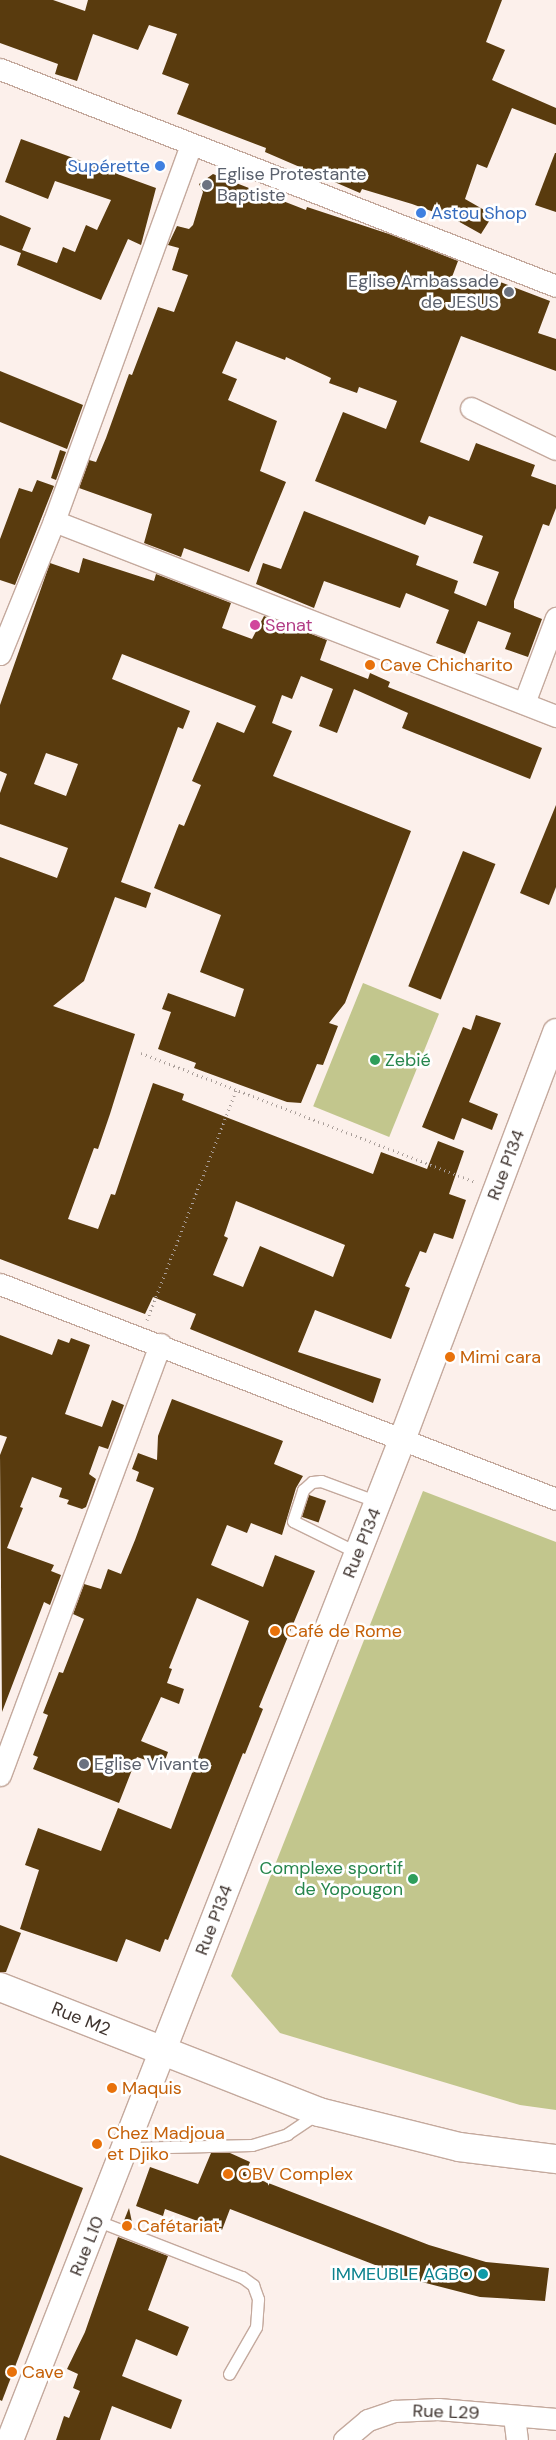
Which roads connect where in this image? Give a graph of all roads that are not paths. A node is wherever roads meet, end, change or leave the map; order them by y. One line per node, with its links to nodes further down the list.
1 (0, 69): 2 (street)
2 (191, 146): 3 (street); 6 (street)
3 (556, 286)
4 (471, 408): 5 (street)
5 (556, 449)
6 (54, 521): 8 (street); 9 (street)
7 (556, 618): 9 (street)
8 (0, 654)
9 (524, 703): 10 (street)
10 (556, 716)
11 (556, 1032): 14 (street, Rue P134)
12 (0, 1284): 13 (street)
13 (150, 1341): 14 (street); 18 (street)
14 (402, 1440): 15 (street); 16 (street, Rue P134)
15 (556, 1499)
16 (378, 1502): 17 (street, Rue P134); 17 (lane)
17 (358, 1553): 20 (street, Rue P134)
18 (0, 1775)
19 (0, 1988): 20 (main road, Rue M2)
20 (162, 2052): 21 (main road, Rue M2); 22 (street, Rue L10)
21 (319, 2112): 22 (lane); 23 (main road, Rue M2)
22 (126, 2148): 24 (street, Rue L10)
23 (556, 2159)
24 (98, 2221): 25 (lane); 28 (street, Rue L10)
25 (229, 2374)
26 (514, 2416): 27 (street, Rue L29); 29 (street, Rue L29); 30 (street)
27 (556, 2419)
28 (10, 2440)
29 (344, 2440)
30 (517, 2440)

